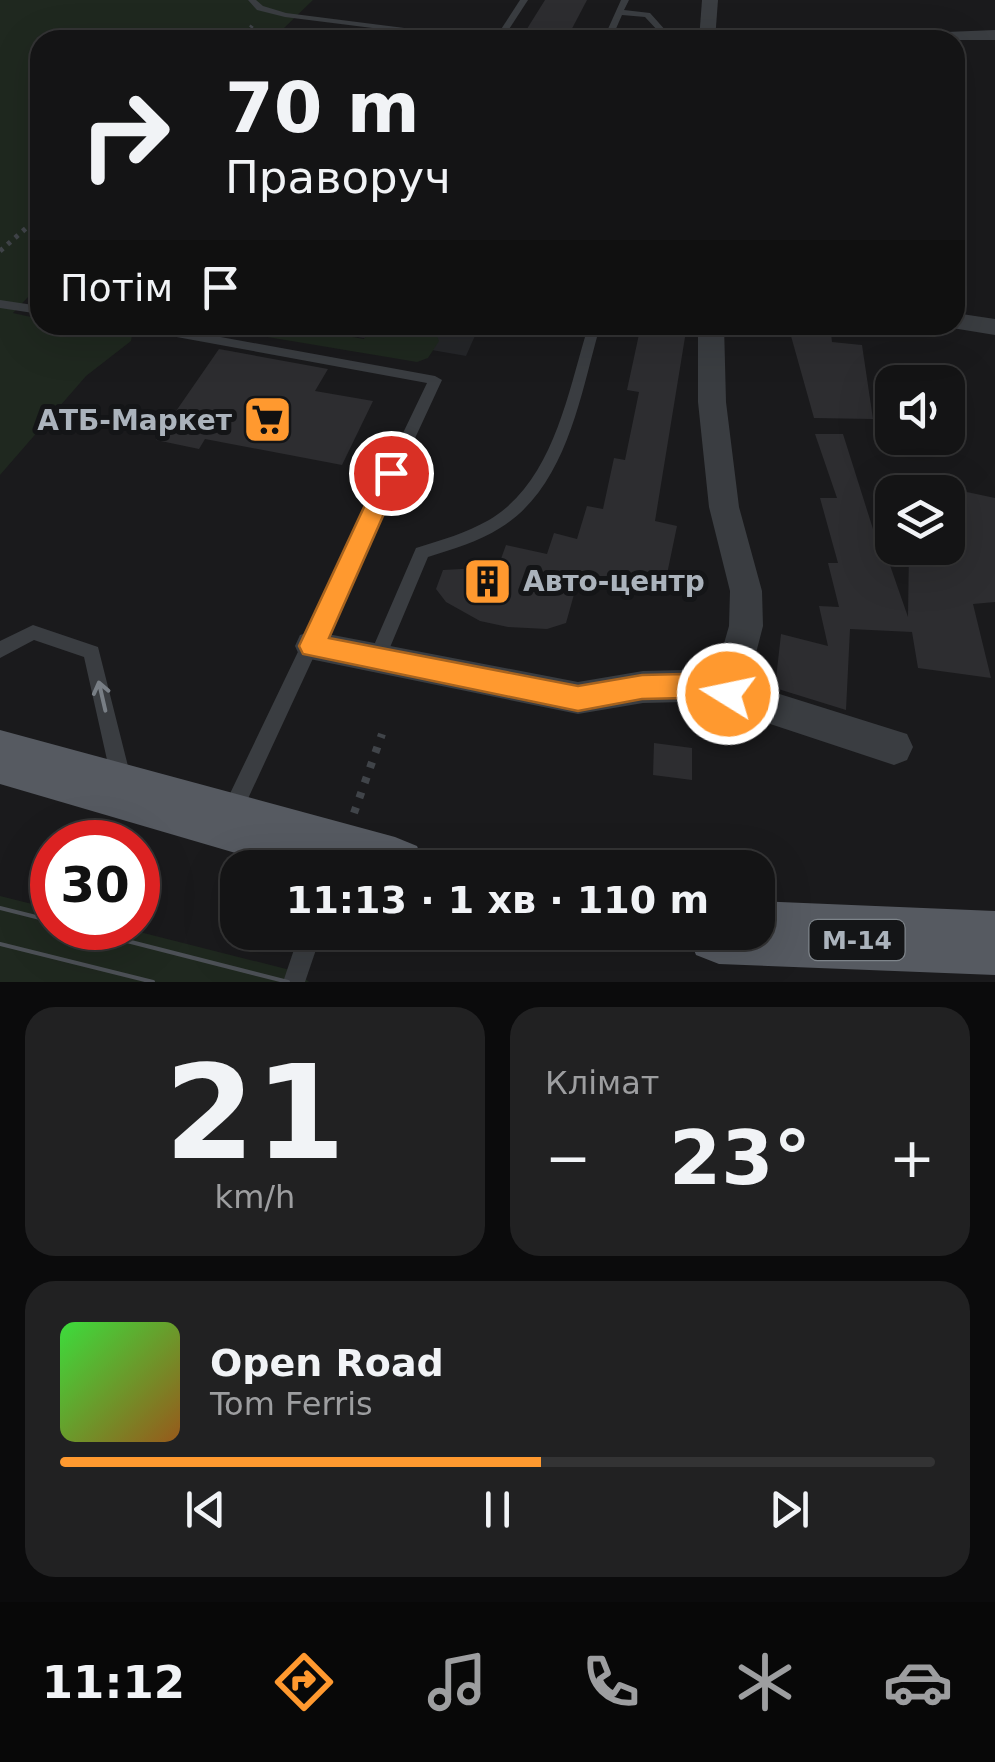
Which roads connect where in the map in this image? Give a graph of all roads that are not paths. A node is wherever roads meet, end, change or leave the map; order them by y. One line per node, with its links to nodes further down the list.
1 (252, 0): 6 (lane)
2 (524, 0): 7 (lane)
3 (625, 0): 5 (lane)
4 (710, 0): 10 (street)
5 (620, 12): 8 (lane); 9 (lane)
6 (399, 30)
7 (504, 30)
8 (612, 30)
9 (660, 30)
10 (708, 30)
11 (995, 35): 12 (street)
12 (965, 36)
13 (0, 304): 14 (lane)
14 (30, 308)
15 (965, 322): 16 (street)
16 (995, 326)
17 (188, 335): 20 (lane)
18 (711, 335): 23 (street)
19 (591, 337): 22 (lane)
20 (312, 646): 22 (street); 27 (lane)
21 (0, 650): 26 (lane, one-way to 21)
22 (377, 660): 23 (street)
23 (728, 694): 24 (street)
24 (894, 747)
25 (0, 757): 26 (main road)
26 (124, 791): 27 (main road)
27 (228, 819): 28 (main road)
28 (312, 850)
29 (775, 934): 30 (main road, М-14)
30 (995, 944)
31 (306, 950): 32 (lane)
32 (294, 982)

